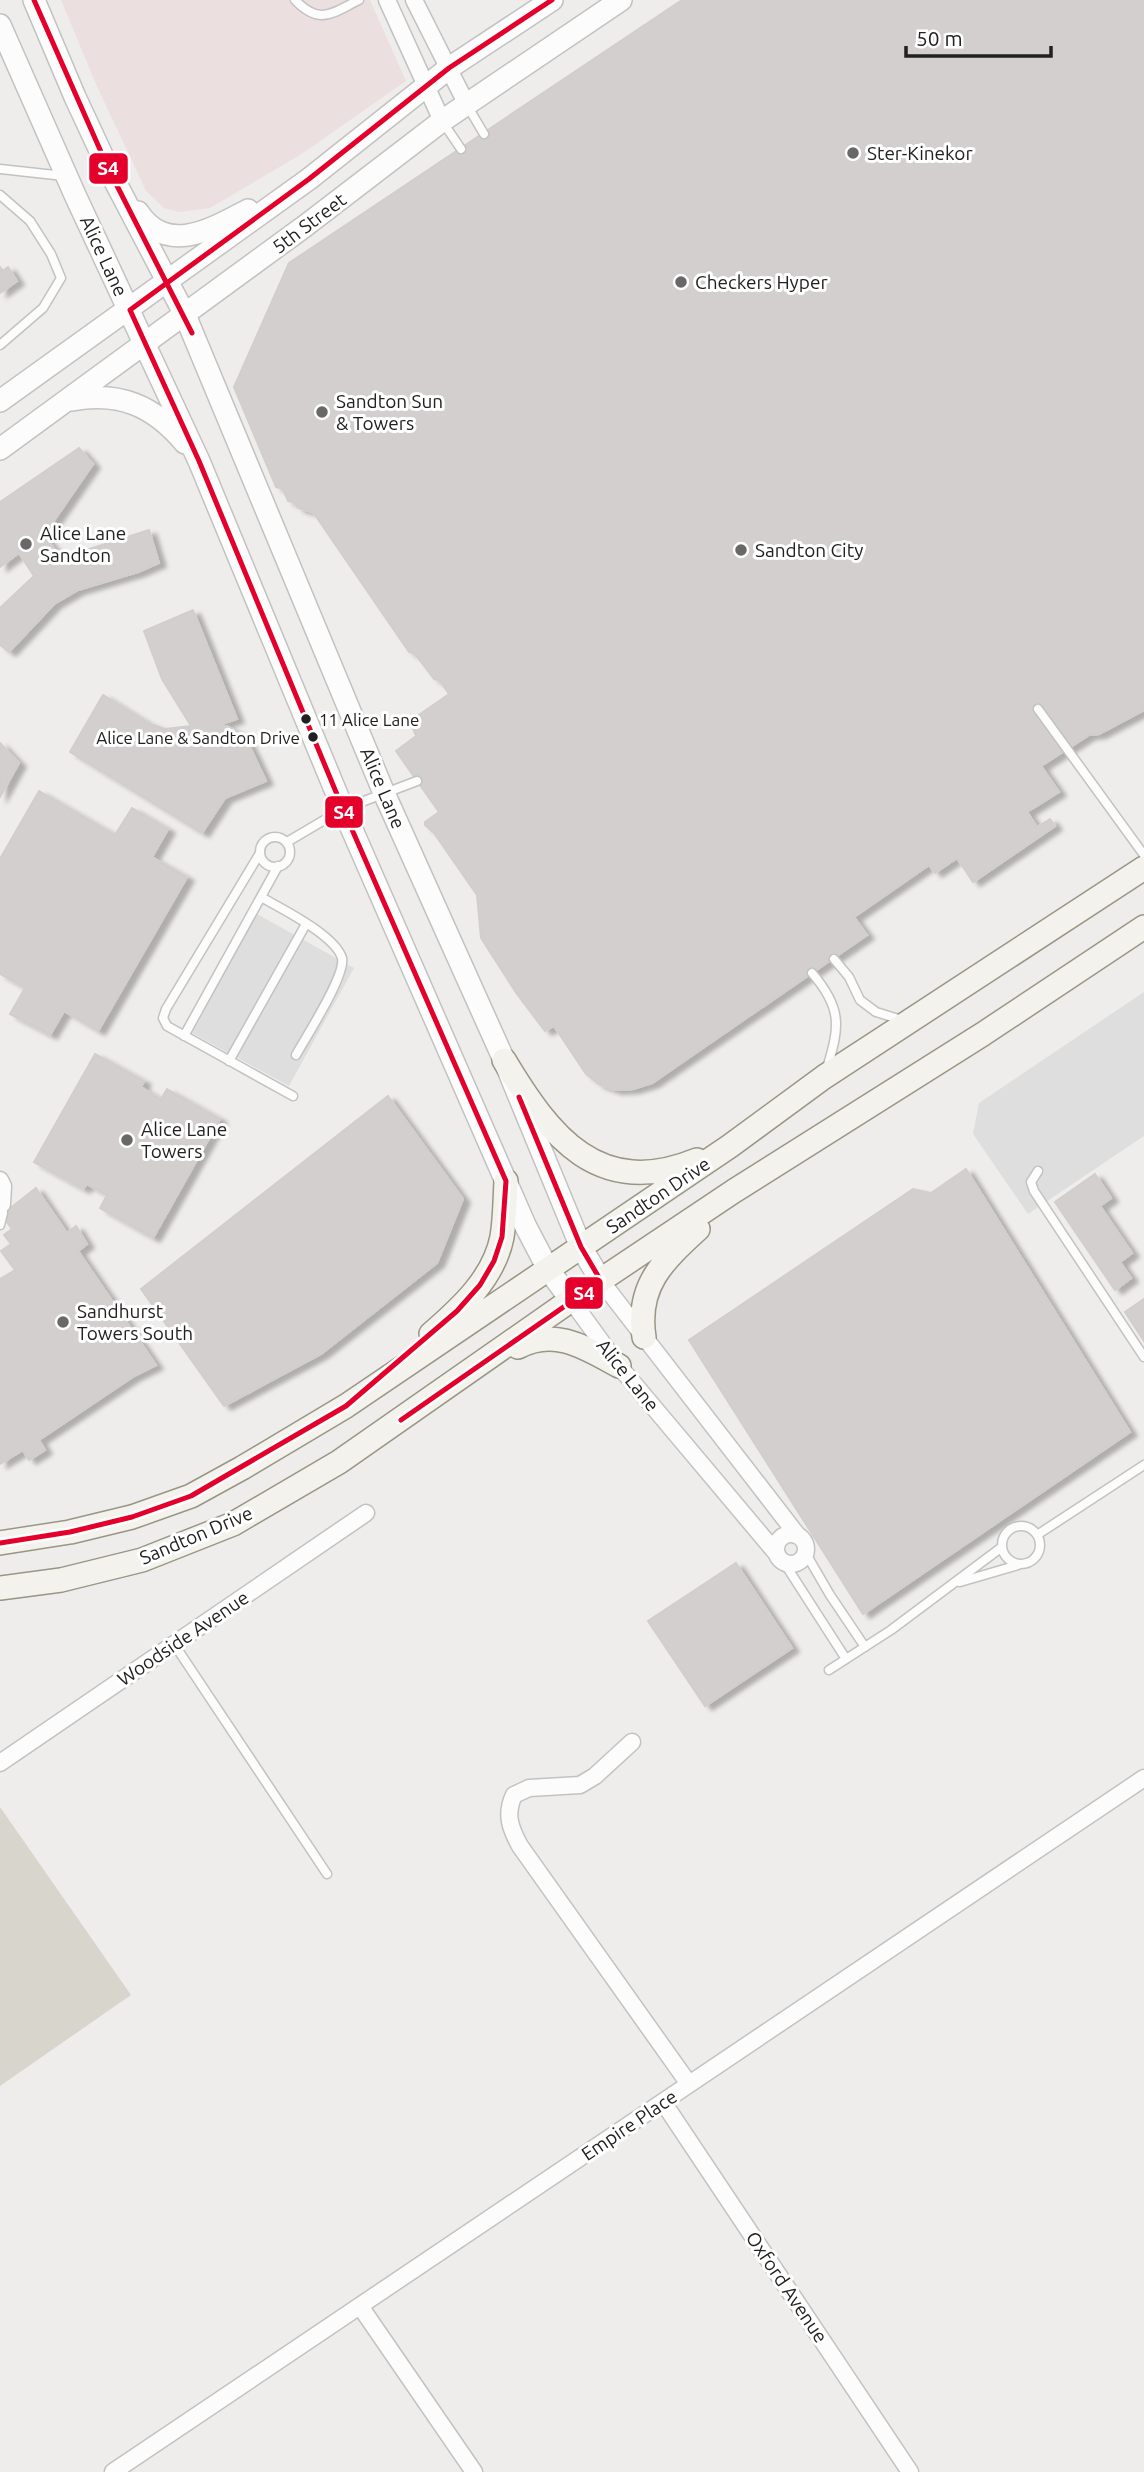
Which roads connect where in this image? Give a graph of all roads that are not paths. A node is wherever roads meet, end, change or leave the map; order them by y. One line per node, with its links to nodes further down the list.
1 (34, 0): 16 (street, Alice Lane)
2 (295, 0): 3 (lane)
3 (359, 0)
4 (387, 0): 10 (street)
5 (414, 0): 9 (street)
6 (552, 0): 9 (street, 5th Street)
7 (621, 0): 11 (street, 5th Street)
8 (0, 25): 17 (street, Alice Lane)
9 (449, 68): 10 (street, 5th Street); 11 (street)
10 (425, 87): 12 (street); 18 (street, 5th Street)
11 (467, 105): 12 (street, 5th Street); 13 (lane)
12 (442, 121): 14 (lane); 22 (street, 5th Street)
13 (484, 134)
14 (461, 149)
15 (0, 169): 17 (lane)
16 (109, 170): 18 (street); 20 (street, Alice Lane)
17 (67, 177): 21 (street, Alice Lane)
18 (309, 179): 20 (street, 5th Street)
19 (0, 195): 24 (lane)
20 (166, 281): 21 (street, 5th Street); 22 (street, Alice Lane)
21 (130, 310): 23 (street, Alice Lane); 25 (street, 5th Street)
22 (185, 315): 23 (street, 5th Street); 31 (street, Alice Lane)
23 (145, 344): 26 (street, 5th Street); 28 (street, Alice Lane)
24 (0, 345)
25 (0, 401)
26 (67, 401): 27 (street, 5th Street); 28 (street)
27 (0, 449)
28 (200, 461): 32 (street, Alice Lane)
29 (1038, 709): 35 (lane)
30 (417, 781): 31 (lane)
31 (384, 793): 32 (lane); 46 (street, Alice Lane)
32 (343, 809): 33 (lane); 53 (street, Alice Lane)
33 (286, 842): 34 (lane); 36 (lane)
34 (260, 853): 36 (lane); 44 (lane)
35 (1144, 855)
36 (278, 866): 38 (lane)
37 (1144, 868): 43 (main road, Sandton Drive)
38 (261, 897): 39 (lane); 44 (lane)
39 (306, 924): 45 (lane); 47 (lane)
40 (1144, 927): 54 (main road, Sandton Drive)
41 (834, 959): 43 (lane)
42 (812, 974): 48 (lane)
43 (908, 1022): 48 (main road, Sandton Drive)
44 (184, 1036): 47 (lane)
45 (296, 1055)
46 (504, 1060): 50 (main road); 57 (street, Alice Lane)
47 (229, 1061): 49 (lane)
48 (824, 1077): 50 (main road, Sandton Drive)
49 (293, 1096)
50 (730, 1146): 57 (main road, Sandton Drive)
51 (1038, 1171): 62 (lane)
52 (0, 1180): 55 (street)
53 (506, 1181): 58 (street, Alice Lane); 65 (main road)
54 (734, 1191): 59 (main road, Sandton Drive); 61 (main road)
55 (1, 1203): 56 (lane)
56 (0, 1225)
57 (582, 1247): 58 (main road, Sandton Drive); 59 (street, Alice Lane)
58 (548, 1269): 60 (street, Alice Lane); 65 (main road, Sandton Drive)
59 (601, 1281): 60 (main road, Sandton Drive); 61 (street, Alice Lane)
60 (572, 1300): 63 (street, Alice Lane); 64 (main road, Sandton Drive)
61 (644, 1338): 69 (street, Alice Lane)
62 (1144, 1357)
63 (619, 1366): 64 (main road); 73 (street, Alice Lane)
64 (475, 1369): 76 (main road, Sandton Drive)
65 (346, 1406): 70 (main road, Sandton Drive)
66 (1144, 1465): 68 (lane)
67 (366, 1513): 77 (street, Woodside Avenue)
68 (1037, 1535): 71 (lane); 74 (lane)
69 (799, 1536): 72 (street); 73 (street)
70 (0, 1543)
71 (1002, 1547): 74 (lane); 75 (lane)
72 (805, 1552): 73 (street); 78 (lane)
73 (780, 1558): 79 (lane)
74 (1021, 1564): 75 (lane)
75 (955, 1584): 78 (lane)
76 (0, 1588)
77 (174, 1644): 82 (street, Woodside Avenue); 84 (lane)
78 (865, 1647): 79 (lane)
79 (846, 1659): 80 (lane)
80 (829, 1670)
81 (632, 1742): 85 (street)
82 (0, 1763)
83 (1144, 1778): 85 (street, Empire Place)
84 (327, 1874)
85 (689, 2084): 86 (street, Empire Place)
86 (663, 2102): 87 (street, Empire Place); 90 (street, Oxford Avenue)
87 (360, 2306): 88 (street, Empire Place); 89 (street)
88 (113, 2472)
89 (474, 2472)
90 (911, 2472)

